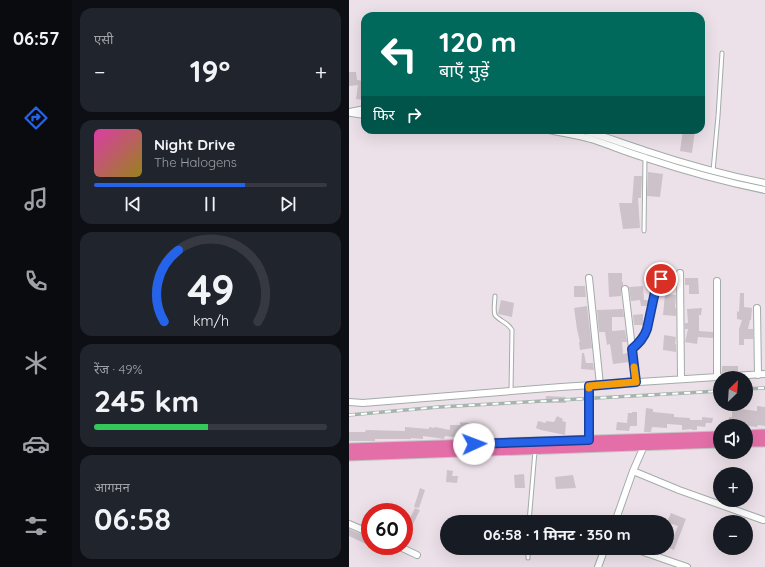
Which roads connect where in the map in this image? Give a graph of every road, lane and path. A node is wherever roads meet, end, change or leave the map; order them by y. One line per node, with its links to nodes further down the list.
1 (722, 53): 8 (lane)
2 (361, 110): 3 (street)
3 (349, 112): 4 (street)
4 (361, 114)
5 (568, 134): 7 (street)
6 (597, 134): 8 (street)
7 (645, 158): 10 (street); 11 (lane)
8 (713, 171): 9 (street)
9 (765, 183)
10 (765, 190)
11 (644, 231)
12 (680, 273): 14 (street)
13 (589, 278): 27 (street)
14 (680, 281): 19 (street); 25 (street)
15 (717, 282): 20 (street)
16 (625, 289): 19 (street)
17 (495, 296): 29 (lane)
18 (757, 308): 23 (street)
19 (632, 349): 26 (street)
20 (717, 371)
21 (765, 374): 23 (street)
22 (753, 375): 23 (street)
23 (758, 375)
24 (713, 377): 25 (street)
25 (681, 379): 26 (street)
26 (636, 382): 27 (street)
27 (600, 385): 28 (street)
28 (589, 386): 29 (street); 37 (street)
29 (511, 391): 30 (street)
30 (349, 402)
31 (765, 434): 32 (main road)
32 (753, 435)
33 (713, 436): 37 (main road)
34 (753, 442): 35 (main road)
35 (765, 442)
36 (713, 443): 38 (main road)
37 (589, 444): 38 (main road); 39 (main road); 40 (main road)
38 (644, 446): 42 (street)
39 (349, 448)
40 (535, 450): 41 (main road); 43 (lane)
41 (349, 456)
42 (633, 471): 44 (street); 45 (street)
43 (530, 515)
44 (617, 515)
45 (763, 520)
46 (349, 524): 47 (street)
47 (361, 529)
48 (413, 553): 49 (street)
49 (417, 555)
50 (602, 555): 52 (street)
51 (652, 555): 53 (street)
52 (598, 567)
53 (687, 567)

